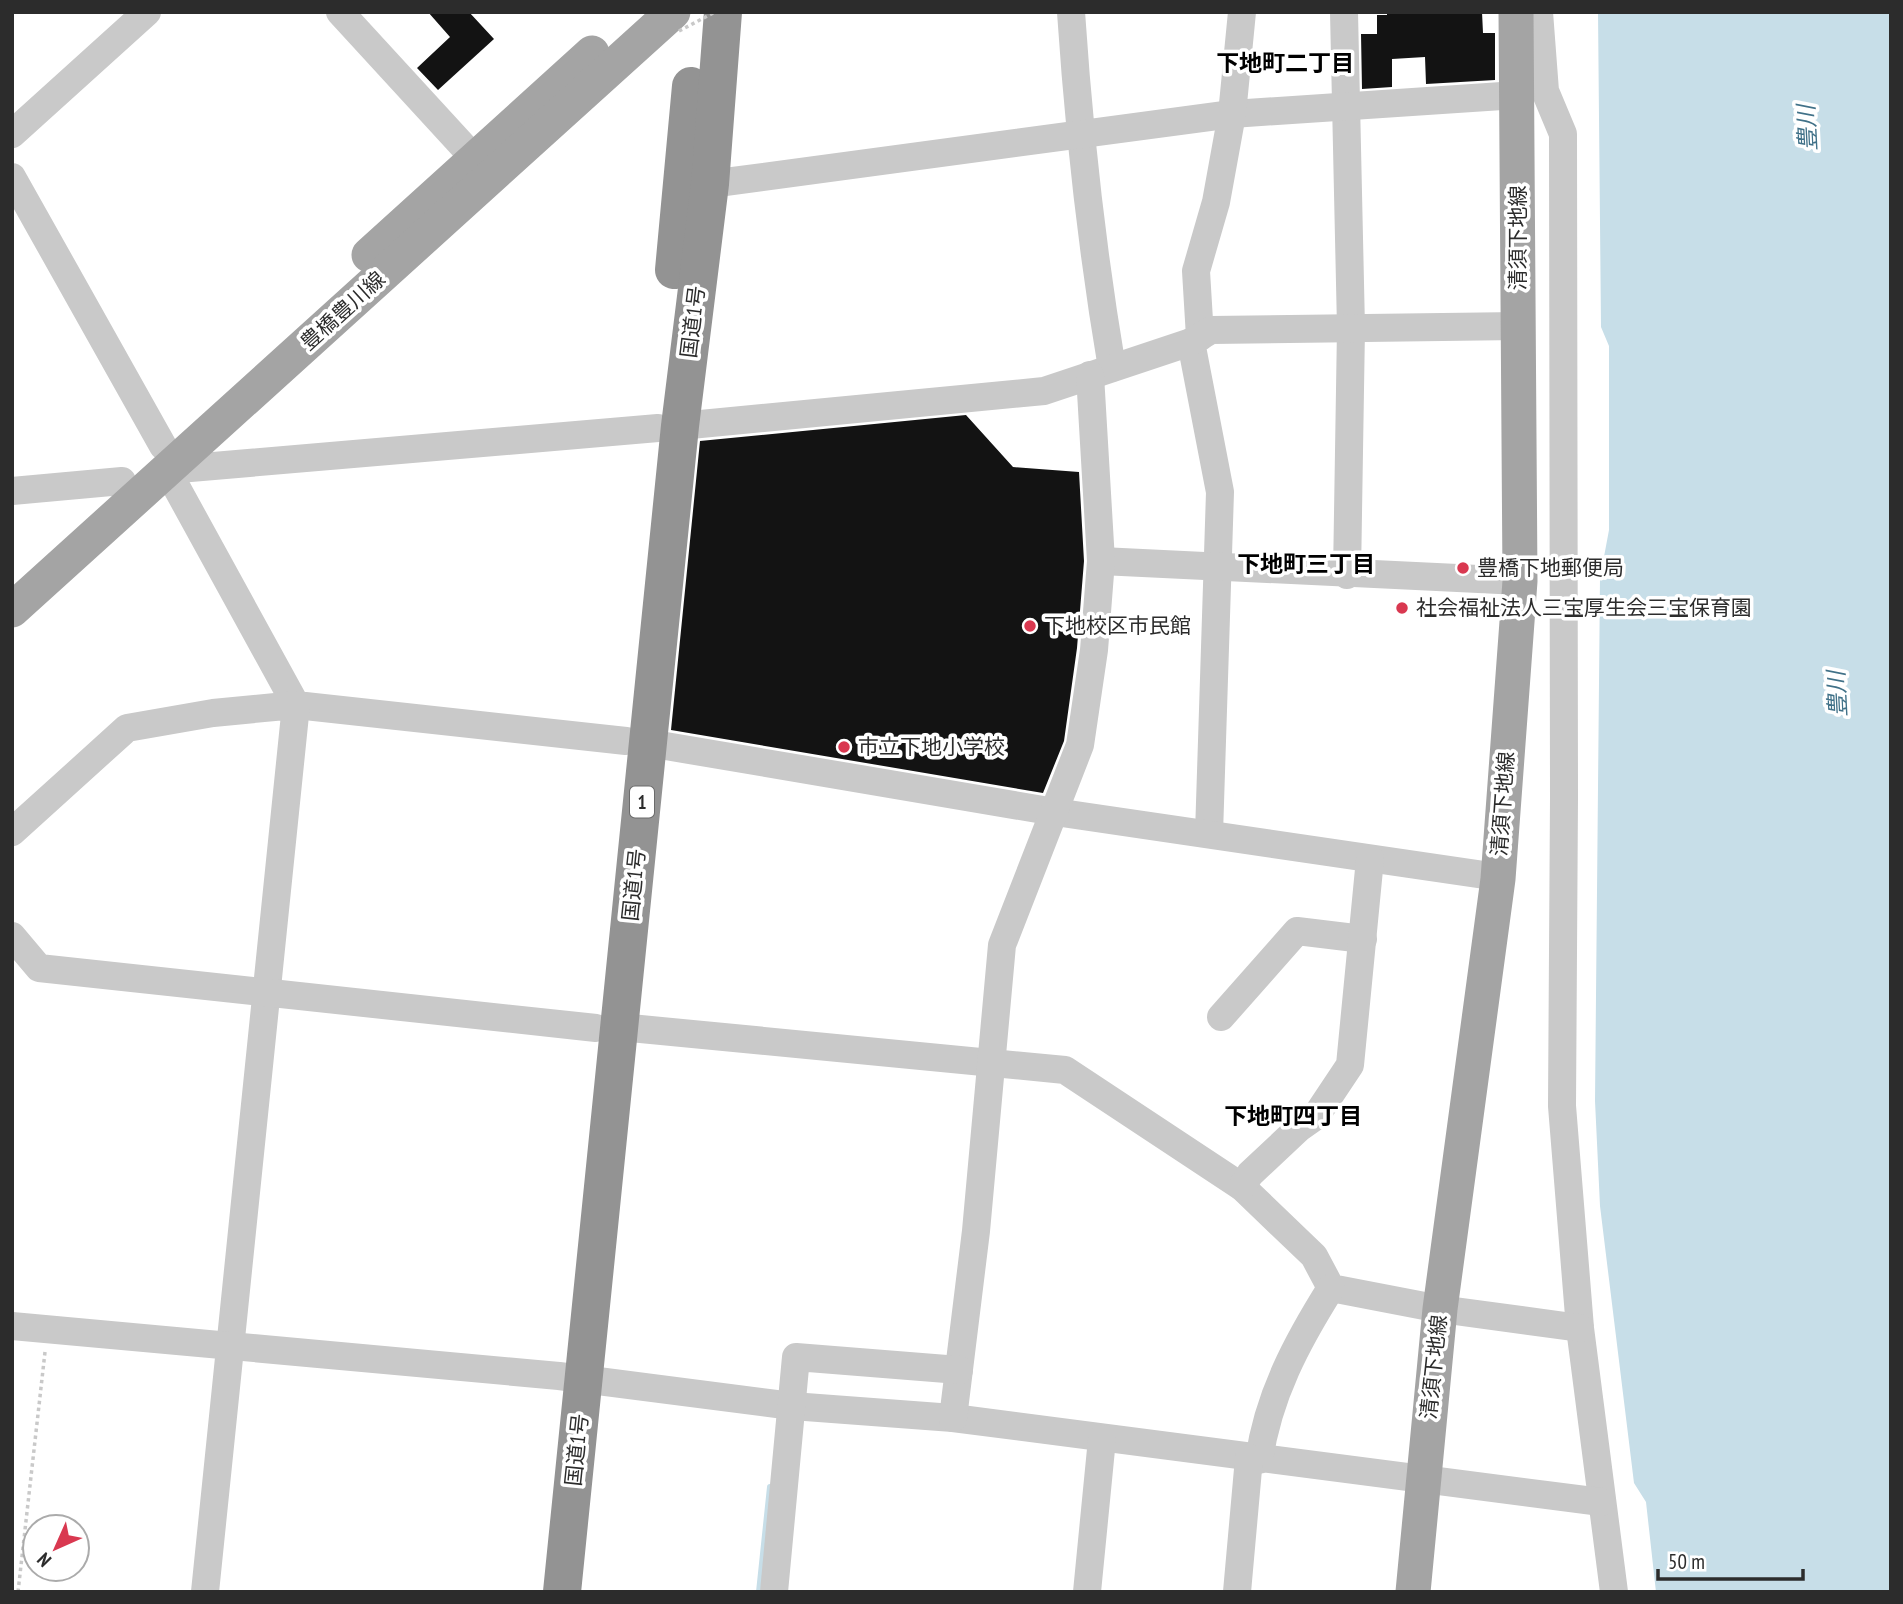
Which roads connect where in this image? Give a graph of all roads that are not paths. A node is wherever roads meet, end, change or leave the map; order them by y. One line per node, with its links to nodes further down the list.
1 (147, 12): 16 (street)
2 (340, 12): 18 (street)
3 (639, 12): 18 (main road, 豊橋豊川線)
4 (723, 12): 20 (highway, 国道1号 / 1)
5 (1071, 12): 15 (street)
6 (1242, 12): 14 (street)
7 (1344, 12): 13 (street)
8 (1516, 12): 12 (main road, 清須下地線)
9 (1539, 12): 17 (street)
10 (1558, 12): 17 (street)
11 (684, 19): 25 (highway, 国道1号 / 1); 26 (main road, 豊橋豊川線)
12 (1517, 95): 13 (street); 21 (main road, 清須下地線)
13 (1346, 105): 14 (street); 22 (street)
14 (1233, 114): 15 (street); 23 (street)
15 (1079, 133): 20 (street); 24 (street)
16 (12, 134)
17 (1563, 134): 52 (street)
18 (474, 158): 26 (main road, 豊橋豊川線)
19 (12, 177): 26 (street)
20 (710, 184): 25 (highway, 国道1号 / 1)
21 (1518, 326): 22 (street); 33 (main road, 清須下地線)
22 (1351, 328): 23 (street); 31 (street)
23 (1196, 339): 24 (street); 30 (street)
24 (1101, 372): 25 (street); 29 (street)
25 (669, 427): 26 (street); 36 (highway, 国道1号 / 1)
26 (165, 458): 27 (main road, 豊橋豊川線); 34 (main road, 豊橋豊川線); 35 (street)
27 (122, 481): 28 (street); 32 (main road, 豊橋豊川線)
28 (12, 491)
29 (1101, 561): 30 (street); 37 (street)
30 (1220, 565): 31 (street); 39 (street)
31 (1347, 575): 33 (street)
32 (12, 580)
33 (1520, 582): 41 (main road, 清須下地線)
34 (12, 610)
35 (296, 705): 36 (street); 38 (street); 44 (street)
36 (637, 742): 37 (street); 46 (highway, 国道1号 / 1)
37 (1055, 812): 39 (street); 47 (street)
38 (12, 832)
39 (1209, 834): 40 (street)
40 (1370, 859): 41 (street); 43 (street)
41 (1498, 877): 50 (main road, 清須下地線)
42 (12, 936): 44 (street)
43 (1363, 939): 45 (street); 48 (street)
44 (267, 993): 46 (street); 53 (street)
45 (1220, 1017)
46 (608, 1028): 47 (street); 55 (highway, 国道1号 / 1)
47 (991, 1065): 48 (street); 54 (street)
48 (1242, 1187): 49 (street)
49 (1331, 1288): 50 (street); 59 (street)
50 (1440, 1309): 52 (street); 60 (main road, 清須下地線)
51 (12, 1326): 53 (street)
52 (1580, 1328): 61 (street)
53 (231, 1345): 55 (street); 62 (street)
54 (959, 1370): 56 (street); 57 (street)
55 (572, 1378): 56 (street); 63 (highway, 国道1号 / 1); 64 (highway, 国道1号 / 1)
56 (792, 1406): 57 (street); 65 (street)
57 (953, 1418): 58 (street)
58 (1102, 1439): 59 (street); 66 (street)
59 (1254, 1459): 60 (street); 67 (street)
60 (1423, 1479): 61 (street); 68 (main road, 清須下地線)
61 (1601, 1502): 69 (street)
62 (205, 1592)
63 (540, 1592)
64 (562, 1592)
65 (774, 1592)
66 (1087, 1592)
67 (1237, 1592)
68 (1413, 1592)
69 (1614, 1592)

